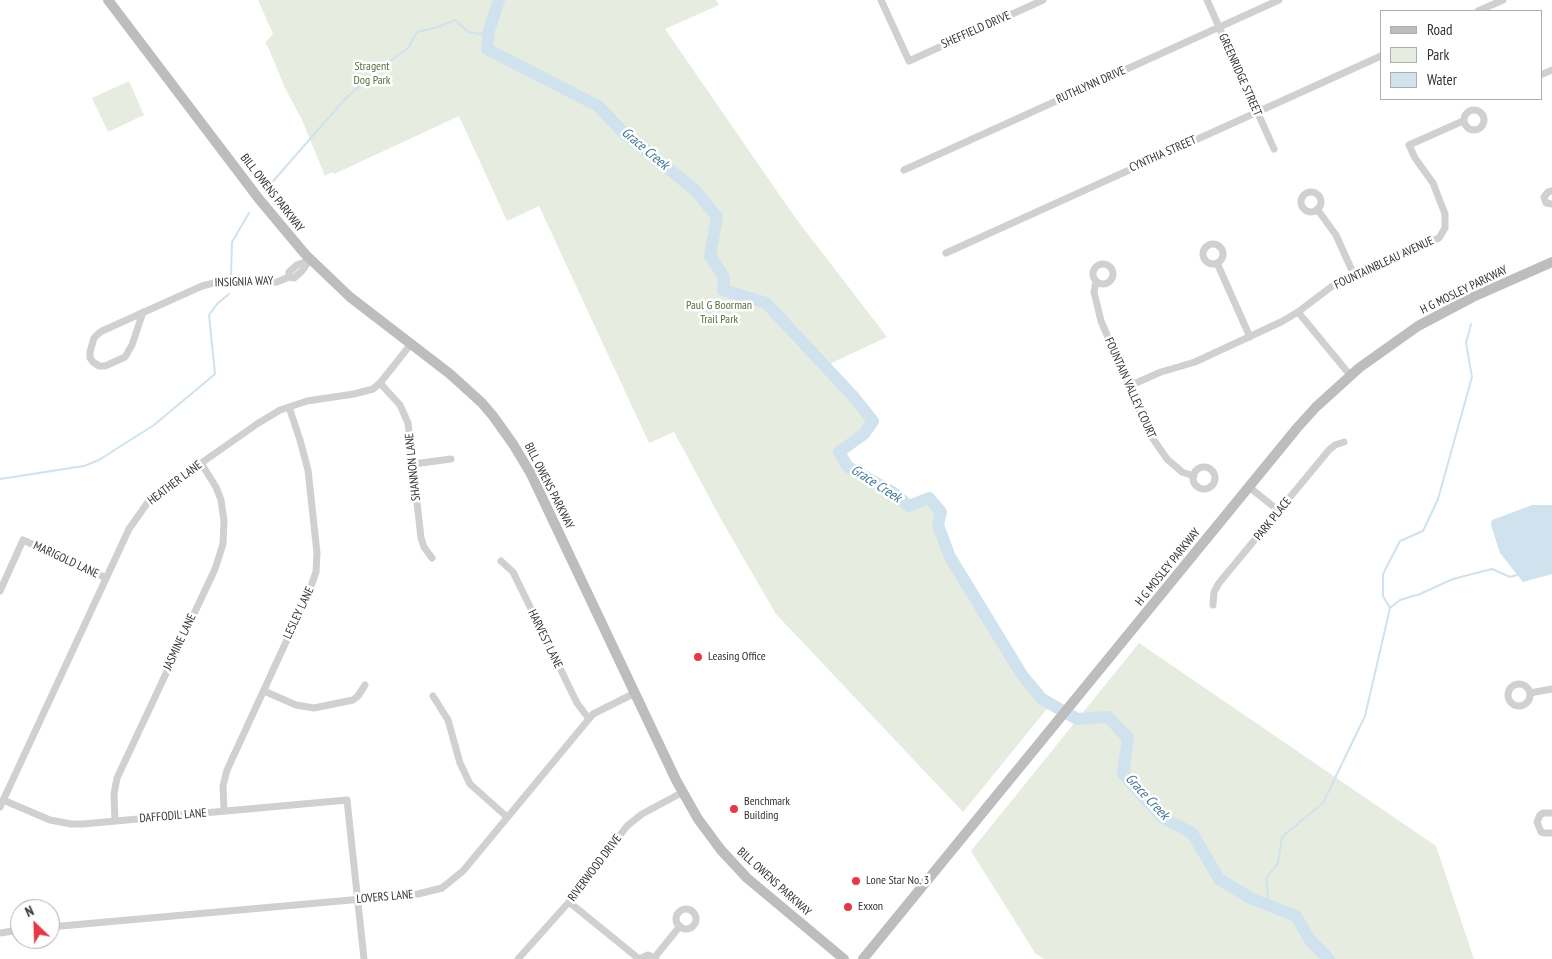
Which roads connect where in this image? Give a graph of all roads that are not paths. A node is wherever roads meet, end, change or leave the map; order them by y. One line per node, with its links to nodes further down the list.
1 (108, 0): 20 (main road, BILL OWENS PARKWAY)
2 (881, 0): 3 (street, SHEFFIELD DRIVE)
3 (1043, 0)
4 (1207, 0): 8 (street, GREENRIDGE STREET)
5 (1279, 0): 8 (street, RUTHLYNN DRIVE)
6 (1503, 0): 7 (street)
7 (1480, 10)
8 (1219, 27): 12 (street, GREENRIDGE STREET); 15 (street, RUTHLYNN DRIVE)
9 (1380, 56): 12 (street, CYNTHIA STREET)
10 (1552, 70): 11 (street)
11 (1544, 74)
12 (1257, 112): 14 (street, GREENRIDGE STREET); 19 (street, CYNTHIA STREET)
13 (1463, 122): 23 (street, FOUNTAINBLEAU AVENUE)
14 (1274, 149)
15 (904, 170)
16 (1552, 191): 17 (street)
17 (1552, 204)
18 (1317, 210): 23 (street)
19 (946, 253)
20 (310, 260): 25 (street, INSIGNIA WAY); 28 (main road, BILL OWENS PARKWAY)
21 (1552, 262): 29 (main road, H G MOSLEY PARKWAY)
22 (1218, 263): 27 (street)
23 (1354, 275): 26 (street, FOUNTAINBLEAU AVENUE)
24 (1096, 282): 31 (street, FOUNTAIN VALLEY COURT)
25 (143, 312): 25 (street, INSIGNIA WAY)
26 (1298, 312): 27 (street, FOUNTAINBLEAU AVENUE); 29 (street)
27 (1250, 336): 31 (street, FOUNTAINBLEAU AVENUE)
28 (411, 344): 30 (street, HEATHER LANE); 50 (main road, BILL OWENS PARKWAY)
29 (1350, 375): 38 (main road, H G MOSLEY PARKWAY)
30 (380, 383): 32 (street, HEATHER LANE); 36 (street, SHANNON LANE)
31 (1129, 386): 37 (street, FOUNTAIN VALLEY COURT)
32 (289, 406): 35 (street, HEATHER LANE); 48 (street, LESLEY LANE)
33 (1344, 442): 39 (street, PARK PLACE)
34 (451, 459): 36 (street)
35 (201, 463): 42 (street, HEATHER LANE); 58 (street, JASMINE LANE)
36 (413, 464): 40 (street, SHANNON LANE)
37 (1194, 476)
38 (1249, 487): 39 (street); 69 (main road, H G MOSLEY PARKWAY)
39 (1279, 511): 45 (street, PARK PLACE)
40 (432, 558)
41 (501, 561): 52 (street, HARVEST LANE)
42 (106, 578): 43 (street, MARIGOLD LANE); 54 (street, HEATHER LANE)
43 (2, 581): 44 (street, MARIGOLD LANE)
44 (0, 591)
45 (1213, 605)
46 (365, 685): 48 (street)
47 (1552, 688): 49 (street)
48 (264, 691): 55 (street, LESLEY LANE)
49 (1530, 692)
50 (635, 693): 52 (street, LOVERS LANE); 53 (main road, BILL OWENS PARKWAY)
51 (433, 696): 57 (street)
52 (589, 719): 57 (street, LOVERS LANE)
53 (682, 792): 61 (street, RIVERWOOD DRIVE); 68 (main road, BILL OWENS PARKWAY)
54 (2, 803): 58 (street, DAFFODIL LANE)
55 (224, 811): 58 (street, DAFFODIL LANE); 60 (street, DAFFODIL LANE)
56 (1552, 812): 59 (street)
57 (507, 817): 60 (street, LOVERS LANE)
58 (115, 821)
59 (1552, 833)
60 (358, 900): 62 (street, LOVERS LANE); 65 (street)
61 (569, 902): 66 (street, RIVERWOOD DRIVE); 67 (street)
62 (60, 926)
63 (680, 926): 64 (street)
64 (656, 958): 67 (street)
65 (364, 959)
66 (518, 959)
67 (639, 959)
68 (844, 959)
69 (863, 959)

